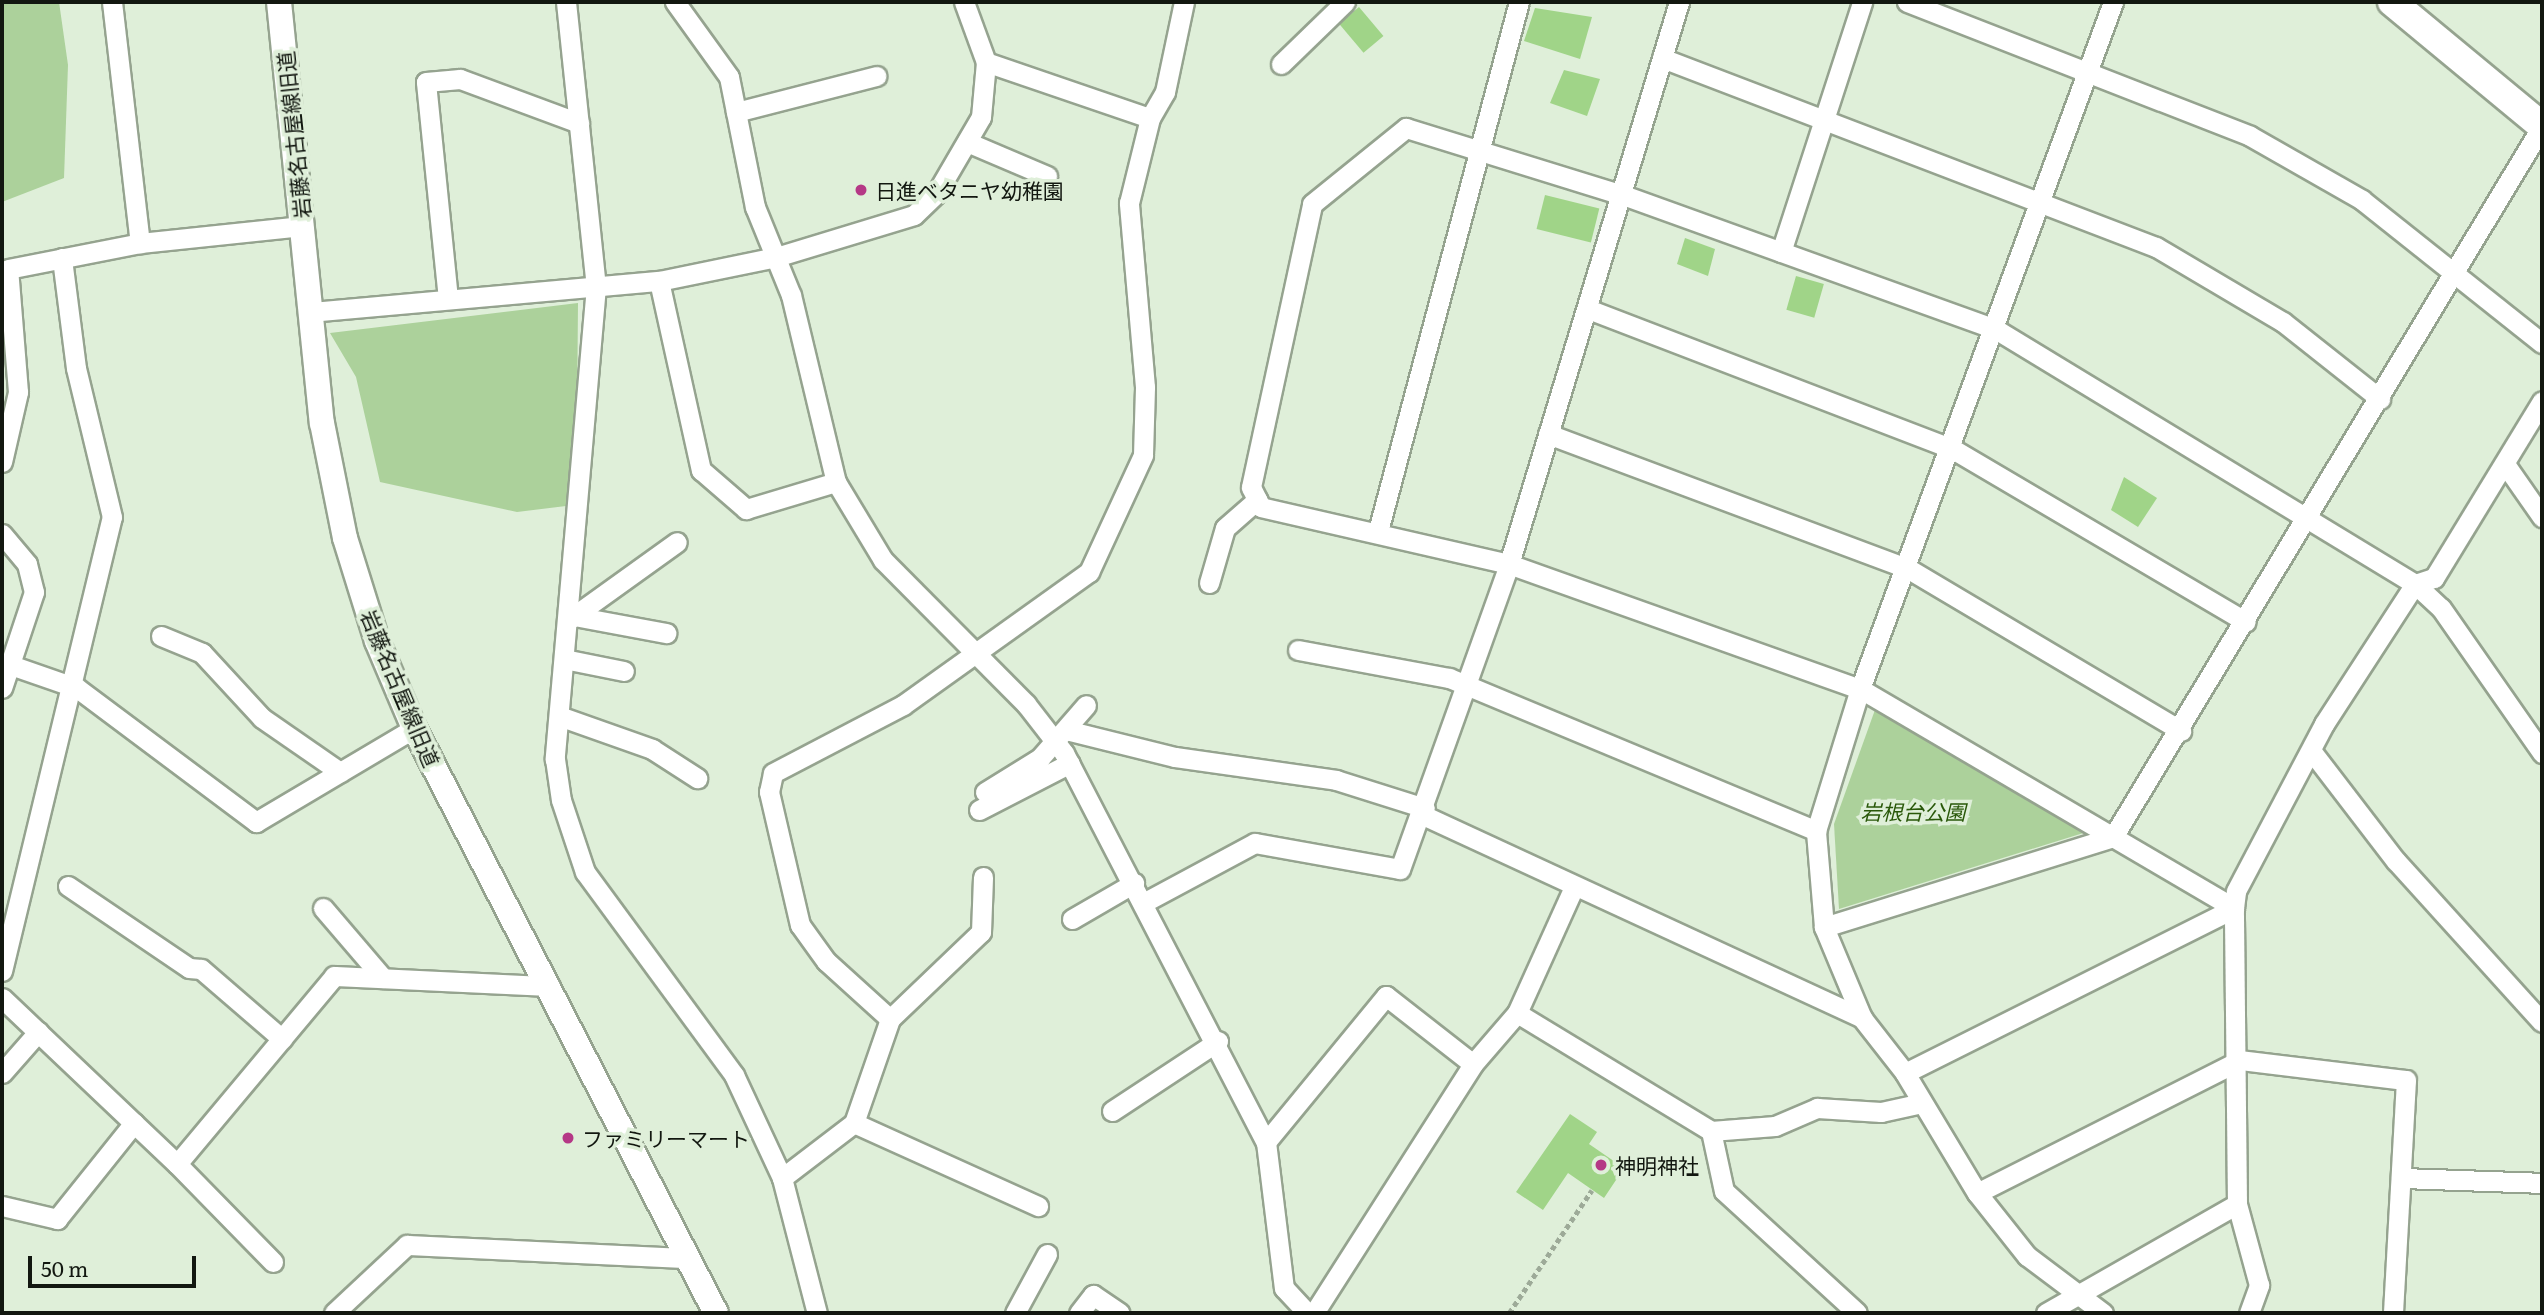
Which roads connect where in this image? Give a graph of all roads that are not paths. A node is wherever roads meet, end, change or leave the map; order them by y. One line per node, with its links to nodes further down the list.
1 (112, 2): 30 (street)
2 (279, 2): 29 (street, 岩藤名古屋線旧道)
3 (566, 2): 21 (street)
4 (676, 2): 19 (street)
5 (964, 2): 15 (street)
6 (1184, 2): 20 (street)
7 (1345, 2): 16 (street)
8 (1519, 2): 25 (street)
9 (1679, 2): 14 (street)
10 (1861, 2): 22 (street)
11 (1907, 2): 17 (street)
12 (2113, 2): 17 (street)
13 (2392, 2): 23 (main road)
14 (1662, 58): 22 (street); 27 (street)
15 (986, 62): 20 (street); 24 (street)
16 (1281, 64)
17 (2088, 73): 28 (street); 34 (street)
18 (876, 76): 19 (street)
19 (736, 112): 32 (street)
20 (1150, 118): 64 (street)
21 (579, 123): 36 (street); 37 (street)
22 (1824, 123): 28 (street); 31 (street)
23 (2542, 126): 34 (street)
24 (967, 142): 26 (street); 32 (street)
25 (1479, 152): 27 (street); 49 (street); 52 (street)
26 (1047, 176)
27 (1623, 195): 31 (street); 38 (street)
28 (2040, 201): 40 (street); 42 (street)
29 (302, 226): 30 (street); 39 (street, 岩藤名古屋線旧道)
30 (140, 243): 33 (street)
31 (1781, 252): 40 (street)
32 (776, 257): 35 (street); 48 (street)
33 (62, 258): 46 (street); 68 (street)
34 (2456, 271): 41 (street); 42 (street)
35 (659, 281): 36 (street); 48 (street)
36 (596, 286): 37 (street); 59 (street)
37 (448, 299): 39 (street)
38 (1588, 309): 44 (street); 45 (street)
39 (310, 312): 74 (street, 岩藤名古屋線旧道)
40 (1997, 330): 45 (street); 50 (street)
41 (2542, 343)
42 (2381, 399): 50 (street)
43 (2542, 401): 47 (street)
44 (1548, 434): 55 (street); 56 (street)
45 (1951, 448): 56 (street); 60 (street)
46 (2, 462)
47 (2505, 464): 51 (street); 58 (street)
48 (836, 482): 64 (street)
49 (1257, 500): 52 (street); 57 (street)
50 (2310, 517): 58 (street); 60 (street)
51 (2542, 517)
52 (1378, 531): 55 (street)
53 (2, 534): 66 (street)
54 (677, 542): 59 (street)
55 (1509, 564): 70 (street); 71 (street)
56 (1907, 568): 71 (street); 75 (street)
57 (1209, 583)
58 (2415, 583): 77 (street); 78 (street)
59 (570, 619): 61 (street); 65 (street)
60 (2246, 622): 75 (street)
61 (666, 633)
62 (161, 636): 80 (street)
63 (1298, 650): 70 (street)
64 (977, 653): 76 (street); 100 (street)
65 (564, 659): 67 (street); 73 (street)
66 (9, 664): 68 (street); 69 (street)
67 (624, 671)
68 (68, 684): 80 (street); 94 (street)
69 (2, 688)
70 (1468, 689): 82 (street); 83 (street)
71 (1860, 689): 83 (street); 84 (street)
72 (1086, 705): 76 (street)
73 (559, 716): 81 (street); 116 (street)
74 (414, 728): 80 (street); 96 (street, 岩藤名古屋線旧道)
75 (2181, 731): 84 (street)
76 (1061, 736): 79 (street); 79 (street); 82 (street)
77 (2314, 753): 91 (street); 101 (street)
78 (2542, 754)
79 (1070, 763): 86 (street)
80 (340, 772)
81 (697, 778)
82 (1424, 811): 88 (street); 89 (street)
83 (1816, 831): 93 (street)
84 (2113, 837): 91 (street); 93 (street)
85 (983, 877): 100 (street)
86 (1134, 883): 89 (street); 92 (street)
87 (68, 886): 103 (street)
88 (1574, 887): 98 (street); 99 (street)
89 (1143, 904): 104 (street)
90 (323, 908): 95 (street)
91 (2234, 908): 105 (street); 108 (street)
92 (1072, 919)
93 (1824, 927): 99 (street)
94 (2, 971)
95 (383, 978): 96 (street); 103 (street)
96 (550, 986): 124 (street, 岩藤名古屋線旧道)
97 (2, 998): 102 (street)
98 (1517, 1013): 106 (street); 113 (street)
99 (1862, 1018): 108 (street)
100 (890, 1019): 112 (street)
101 (2542, 1022)
102 (38, 1032): 107 (street); 111 (street)
103 (282, 1039): 115 (street)
104 (1218, 1041): 110 (street); 114 (street)
105 (2240, 1060): 117 (street); 119 (street); 120 (street)
106 (1473, 1064): 114 (street); 134 (street)
107 (2, 1073)
108 (1905, 1073): 109 (street)
109 (1922, 1103): 113 (street); 119 (street)
110 (1112, 1111)
111 (134, 1123): 115 (street); 121 (street)
112 (854, 1123): 116 (street); 122 (street)
113 (1711, 1131): 135 (street)
114 (1266, 1142): 133 (street)
115 (177, 1164): 125 (street)
116 (782, 1178): 129 (street)
117 (2402, 1178): 118 (street); 139 (street)
118 (2542, 1184)
119 (1977, 1193): 126 (street)
120 (2237, 1204): 126 (street); 138 (street)
121 (2, 1206)
122 (1038, 1206)
123 (1047, 1254): 130 (street)
124 (685, 1258): 127 (street); 128 (street, 岩藤名古屋線旧道)
125 (273, 1262)
126 (2075, 1295): 136 (street); 137 (street)
127 (334, 1313)
128 (716, 1313)
129 (817, 1313)
130 (1016, 1313)
131 (1079, 1313): 132 (street)
132 (1120, 1313)
133 (1307, 1313)
134 (1314, 1313)
135 (1857, 1313)
136 (2046, 1313)
137 (2103, 1313)
138 (2249, 1313)
139 (2393, 1313)

